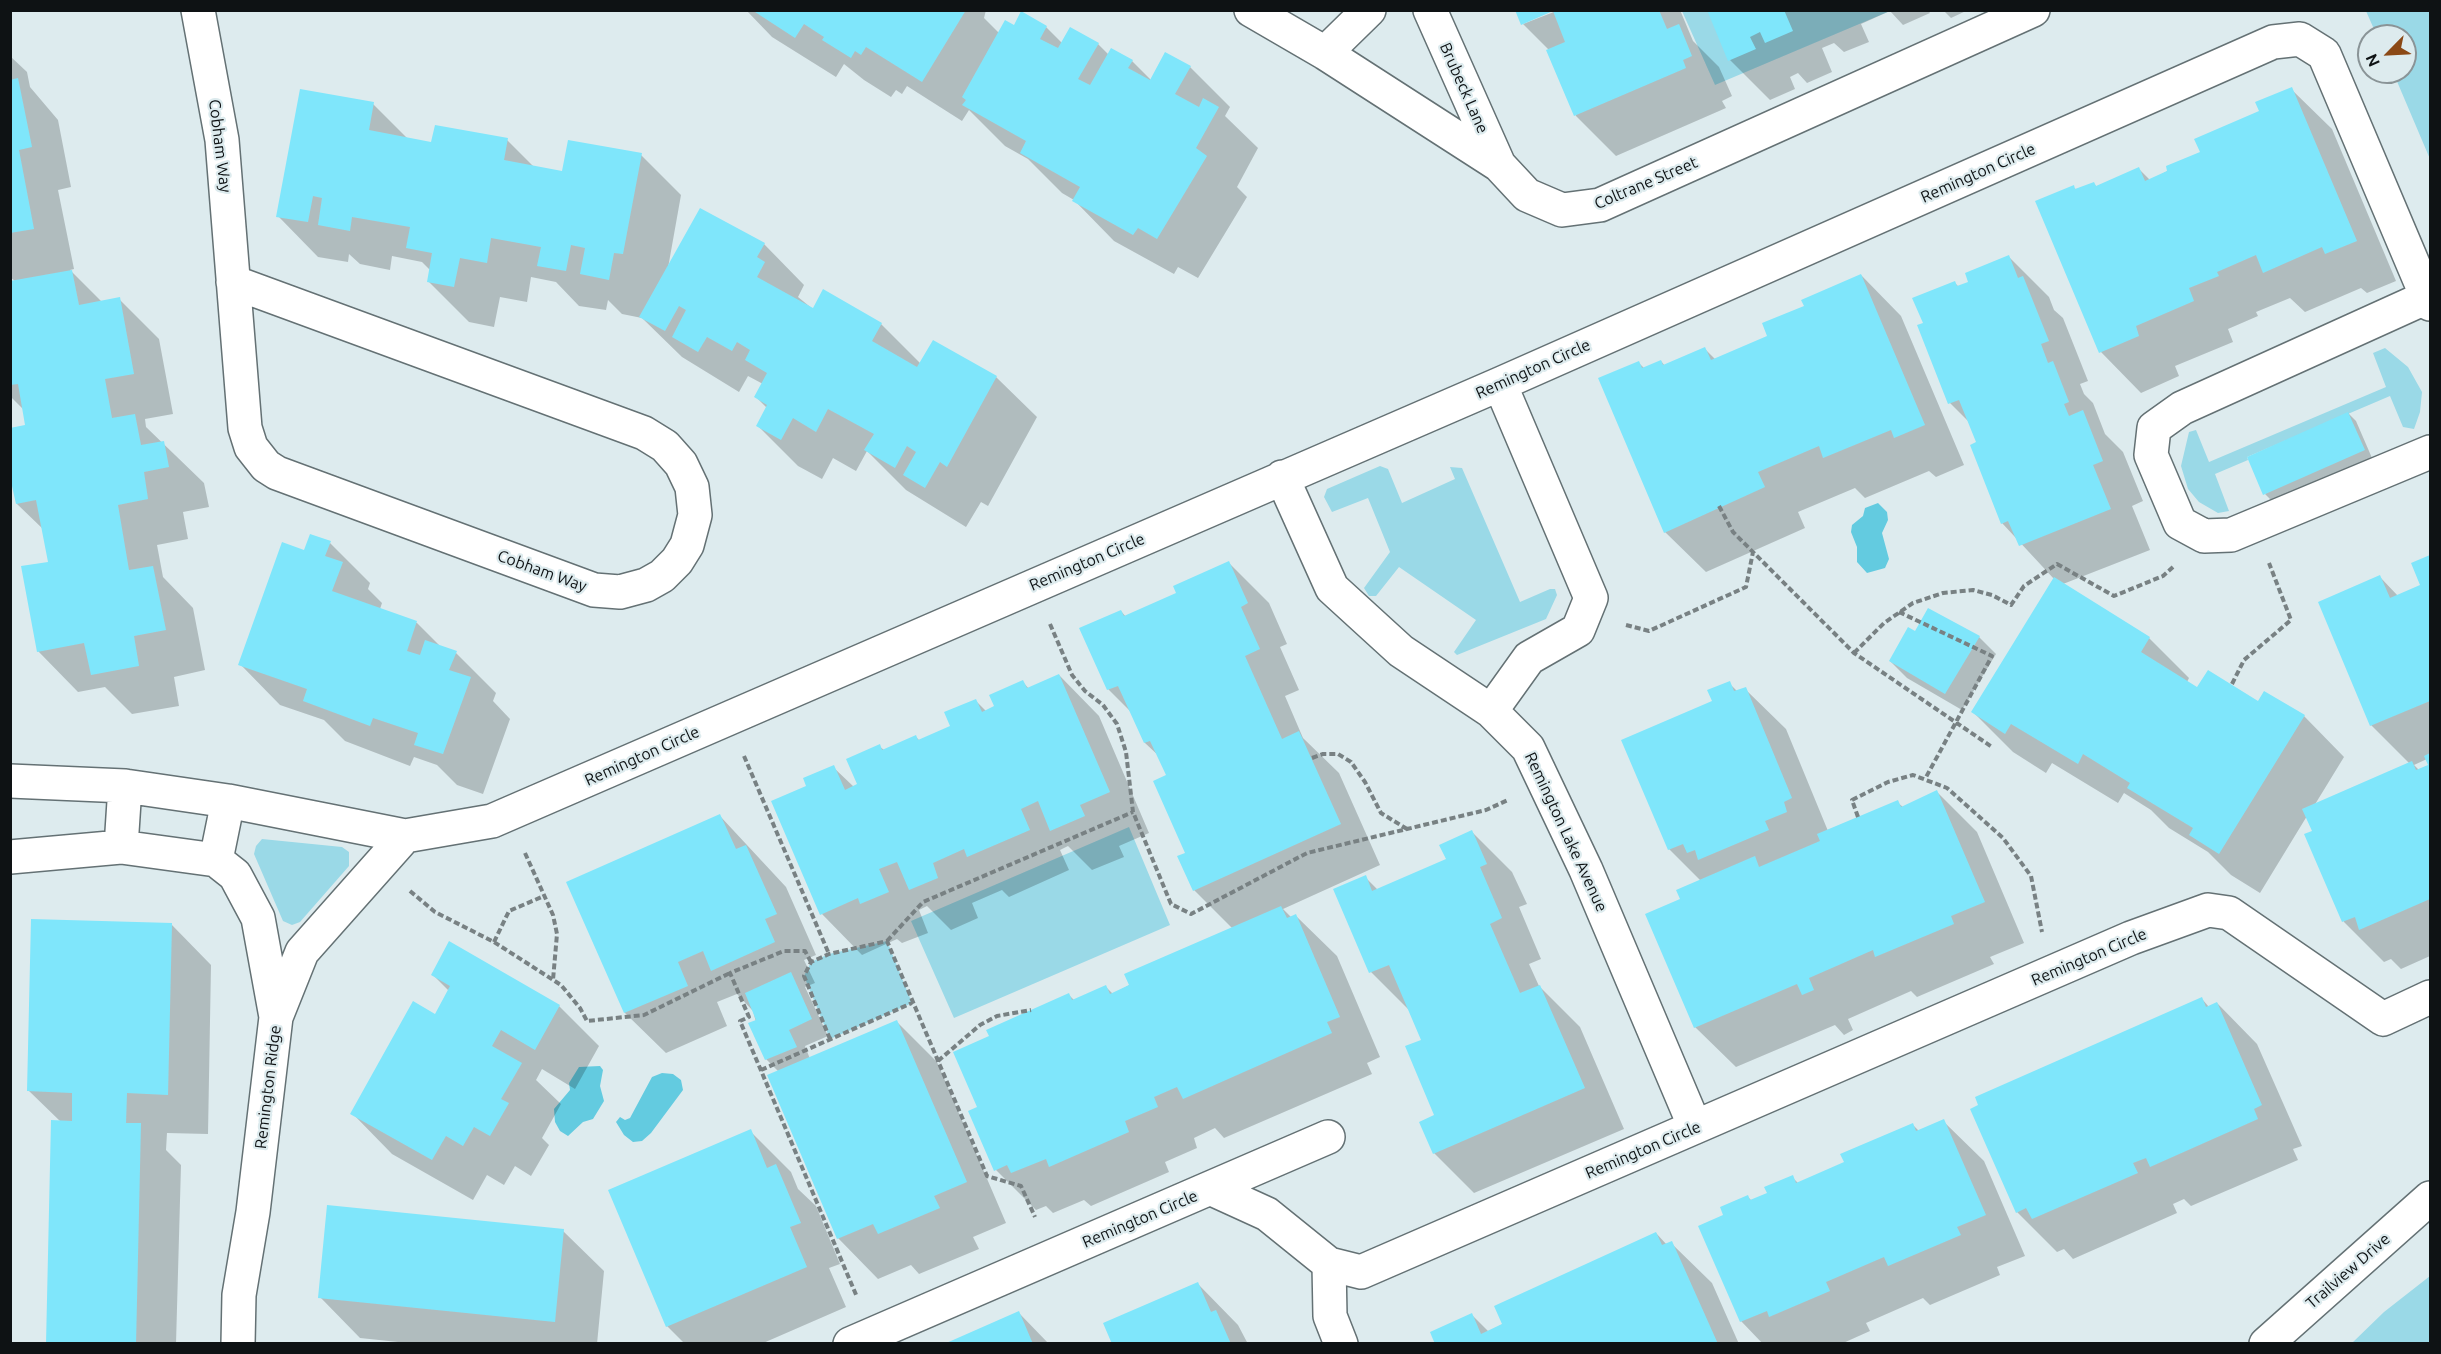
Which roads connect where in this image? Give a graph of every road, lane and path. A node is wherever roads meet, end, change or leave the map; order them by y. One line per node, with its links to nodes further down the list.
1 (198, 10): 8 (street, Cobham Way)
2 (1251, 10): 6 (street, Coltrane Street)
3 (1370, 10): 6 (street)
4 (1430, 10): 7 (street, Brubeck Lane)
5 (2033, 10): 7 (street, Coltrane Street)
6 (1325, 53): 7 (street, Coltrane Street)
7 (1498, 165)
8 (233, 282): 8 (street, Cobham Way)
9 (2429, 300): 10 (street, Remington Circle); 15 (street)
10 (1500, 384): 12 (street, Remington Circle); 19 (street)
11 (2430, 452): 14 (street)
12 (1282, 477): 17 (street, Remington Circle); 22 (street, Remington Lake Avenue)
13 (1719, 506): 16 (path)
14 (2254, 526): 15 (street); 21 (path)
15 (2204, 536): 18 (path)
16 (1753, 552): 19 (path); 20 (path)
17 (1033, 585): 23 (street, Remington Circle); 32 (path)
18 (1899, 612): 20 (path); 24 (path)
19 (1584, 614): 22 (street)
20 (1854, 653): 24 (path)
21 (2232, 684)
22 (1491, 711): 29 (street, Remington Lake Avenue)
23 (728, 718): 34 (street, Remington Circle); 44 (path)
24 (1955, 724): 25 (path); 27 (path)
25 (1992, 747)
26 (1312, 758): 35 (path)
27 (1925, 779): 33 (path); 47 (path)
28 (10, 781): 30 (street)
29 (1545, 784): 35 (path); 56 (street, Remington Lake Avenue)
30 (125, 786): 31 (street); 37 (street)
31 (228, 801): 36 (street); 39 (street)
32 (1133, 812): 35 (path); 42 (path)
33 (1858, 817)
34 (500, 818): 36 (street, Remington Circle); 41 (path)
35 (1408, 829)
36 (405, 836): 40 (street, Remington Ridge)
37 (121, 847): 38 (street); 39 (street)
38 (10, 857)
39 (216, 860): 52 (street)
40 (379, 865): 43 (path); 52 (street, Remington Ridge)
41 (544, 896): 43 (path); 48 (path)
42 (887, 941): 44 (path); 50 (path)
43 (494, 942): 48 (path)
44 (829, 954): 45 (path)
45 (811, 962): 46 (path); 53 (path)
46 (730, 973): 48 (path); 55 (path)
47 (2048, 975): 49 (street, Remington Circle); 56 (street, Remington Circle)
48 (553, 980)
49 (2430, 997)
50 (912, 1004): 53 (path); 54 (path)
51 (1031, 1010): 54 (path)
52 (276, 1017): 63 (street, Remington Ridge)
53 (830, 1039): 55 (path)
54 (938, 1061): 60 (path)
55 (761, 1070): 62 (path)
56 (1695, 1127): 61 (street, Remington Circle)
57 (1328, 1137): 58 (street)
58 (1210, 1188): 60 (street, Remington Circle); 61 (street, Remington Circle)
59 (2430, 1198): 65 (street, Trailview Drive)
60 (1053, 1257): 62 (street, Remington Circle)
61 (1329, 1264): 64 (street)
62 (861, 1339)
63 (238, 1344)
64 (1341, 1344)
65 (2266, 1344)

